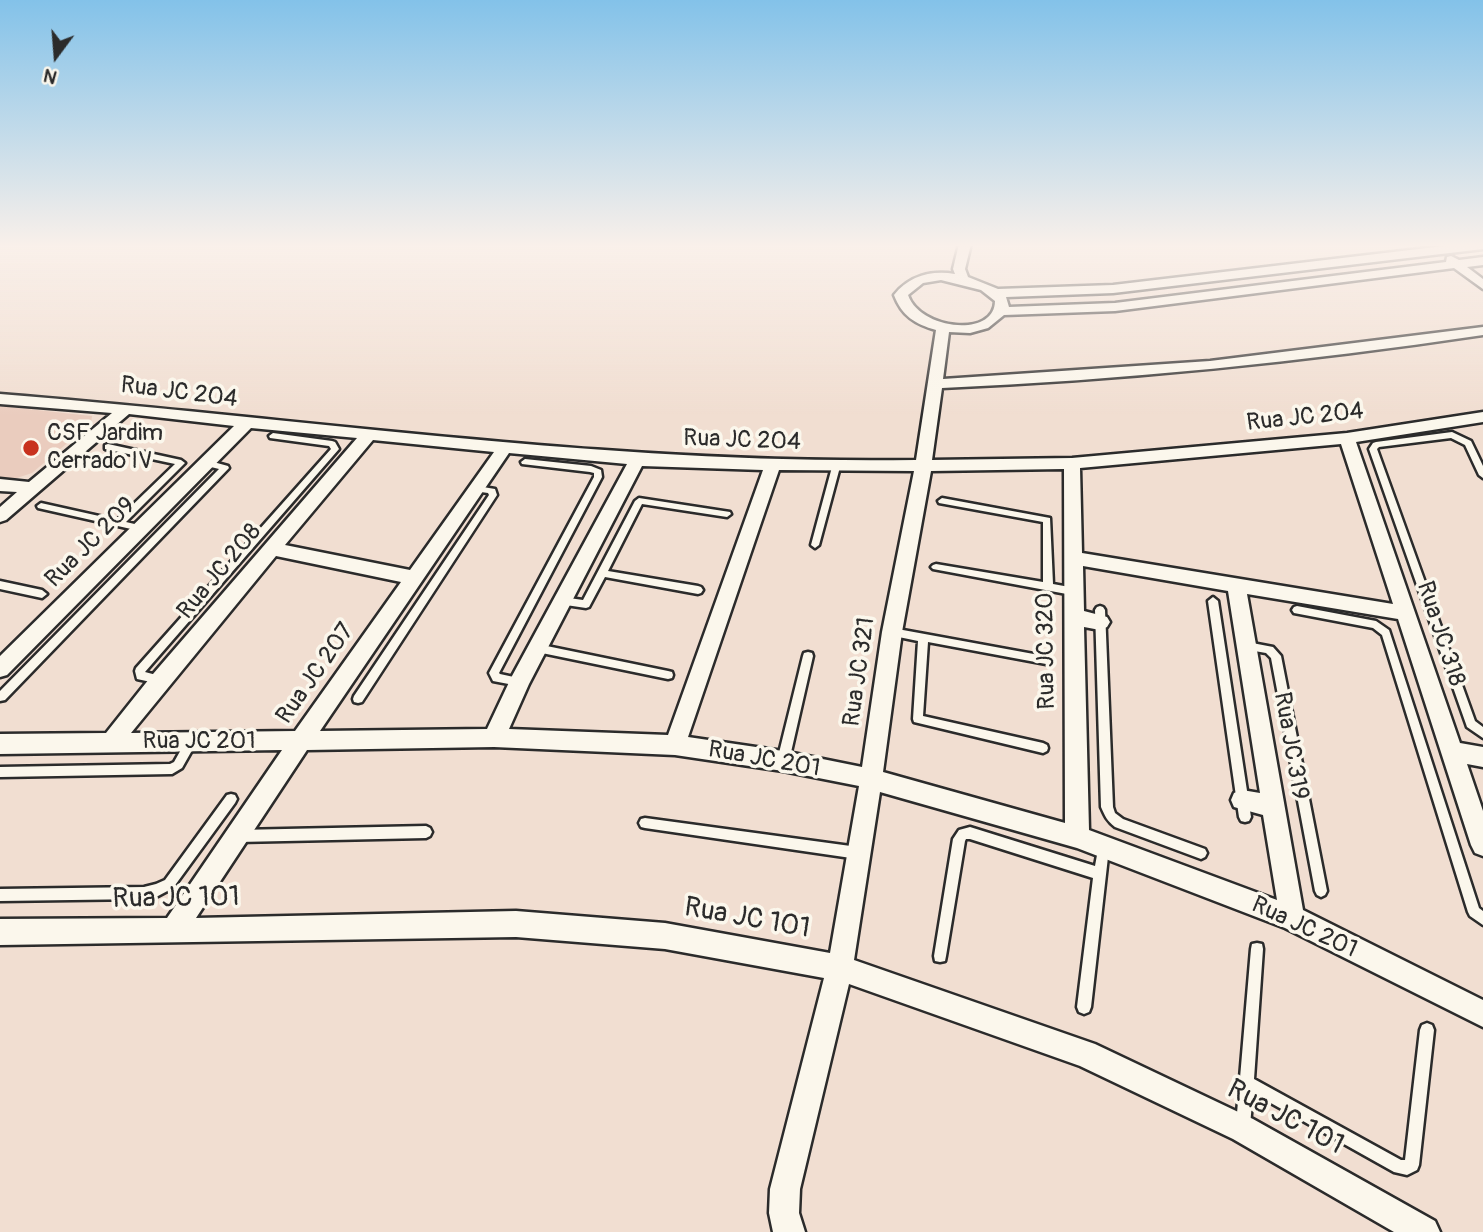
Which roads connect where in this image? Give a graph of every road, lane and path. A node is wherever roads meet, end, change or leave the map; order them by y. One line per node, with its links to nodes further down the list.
1 (902, 301): 5 (street)
2 (1001, 301): 4 (street)
3 (1159, 301): 4 (street)
4 (1001, 311): 5 (street)
5 (943, 327): 7 (street, Rua JC 321)
6 (1483, 331): 7 (street)
7 (934, 384): 23 (street, Rua JC 321)
8 (0, 399): 9 (street, Rua JC 204)
9 (126, 409): 11 (street, Rua JC 204); 26 (street)
10 (1481, 422): 14 (street, Rua JC 204)
11 (247, 424): 12 (street, Rua JC 204); 19 (street, Rua JC 209)
12 (369, 435): 16 (street, Rua JC 204); 35 (street, Rua JC 208)
13 (273, 436): 60 (lane)
14 (1347, 438): 20 (street, Rua JC 204); 49 (street, Rua JC 318)
15 (108, 447): 32 (lane)
16 (505, 449): 17 (street, Rua JC 204); 27 (street, Rua JC 207)
17 (636, 460): 21 (street, Rua JC 204); 46 (street)
18 (525, 462): 61 (lane)
19 (206, 463): 33 (street, Rua JC 209); 62 (lane)
20 (1072, 463): 23 (street, Rua JC 204); 36 (street, Rua JC 320)
21 (773, 465): 22 (street, Rua JC 204); 70 (street)
22 (836, 467): 23 (street, Rua JC 204); 34 (lane)
23 (923, 467): 52 (street, Rua JC 321)
24 (1483, 475): 64 (lane)
25 (0, 485): 26 (street)
26 (32, 488): 31 (street)
27 (477, 488): 39 (street, Rua JC 207); 63 (lane)
28 (942, 501): 42 (lane)
29 (41, 506): 32 (lane)
30 (727, 514): 38 (lane)
31 (0, 516)
32 (119, 523): 33 (lane)
33 (141, 528): 58 (street, Rua JC 209)
34 (815, 545)
35 (272, 550): 39 (street); 60 (street, Rua JC 208)
36 (1072, 558): 40 (street); 44 (street, Rua JC 320)
37 (936, 567): 42 (lane)
38 (603, 573): 43 (lane); 46 (lane)
39 (415, 578): 66 (street, Rua JC 207)
40 (1236, 583): 49 (street); 54 (street, Rua JC 319)
41 (0, 585): 45 (lane)
42 (1048, 587): 44 (lane)
43 (698, 590)
44 (1072, 591): 51 (street, Rua JC 320)
45 (42, 594)
46 (562, 601): 55 (street)
47 (1213, 601): 79 (lane)
48 (1297, 610): 92 (lane)
49 (1405, 613): 72 (street, Rua JC 318)
50 (1100, 616): 51 (street); 87 (lane)
51 (1073, 617): 83 (street, Rua JC 320)
52 (892, 632): 53 (lane); 76 (street, Rua JC 321)
53 (923, 637): 57 (lane); 71 (lane)
54 (1246, 645): 78 (street, Rua JC 319); 89 (lane)
55 (537, 648): 59 (lane); 61 (street)
56 (808, 656): 74 (lane)
57 (1046, 660)
58 (0, 669)
59 (667, 675)
60 (160, 680): 67 (street, Rua JC 208)
61 (519, 682): 65 (street)
62 (1, 697)
63 (358, 699)
64 (1483, 733)
65 (494, 738): 66 (street, Rua JC 201); 70 (street, Rua JC 201)
66 (300, 742): 68 (street, Rua JC 201); 82 (street, Rua JC 207)
67 (111, 743): 68 (street, Rua JC 201); 69 (street, Rua JC 201)
68 (191, 743): 75 (lane)
69 (0, 744)
70 (675, 745): 74 (street, Rua JC 201)
71 (1043, 748)
72 (1451, 751): 73 (street); 84 (street, Rua JC 318)
73 (1483, 757)
74 (783, 761): 76 (street, Rua JC 201)
75 (0, 772)
76 (871, 779): 83 (street, Rua JC 201); 86 (street, Rua JC 321)
77 (232, 799): 90 (lane)
78 (1273, 806): 79 (street); 91 (street, Rua JC 319)
79 (1243, 808)
80 (645, 823): 86 (lane)
81 (426, 832): 82 (lane)
82 (238, 836): 93 (street, Rua JC 207)
83 (1077, 838): 85 (street, Rua JC 201)
84 (1483, 845)
85 (1103, 847): 88 (lane); 91 (street, Rua JC 201)
86 (858, 853): 97 (street, Rua JC 321)
87 (1201, 853)
88 (1100, 874): 96 (lane); 98 (lane)
89 (1321, 891)
90 (0, 895)
91 (1292, 918): 99 (street, Rua JC 201)
92 (1483, 919)
93 (173, 931): 94 (street, Rua JC 101); 97 (street, Rua JC 101)
94 (0, 932)
95 (1257, 949): 101 (lane)
96 (940, 956)
97 (840, 968): 102 (street, Rua JC 101); 103 (street, Rua JC 321)
98 (1084, 1007)
99 (1483, 1014)
100 (1427, 1030): 101 (lane)
101 (1246, 1082): 102 (lane)
102 (1243, 1129): 104 (street, Rua JC 101)
103 (789, 1232)
104 (1424, 1232)

